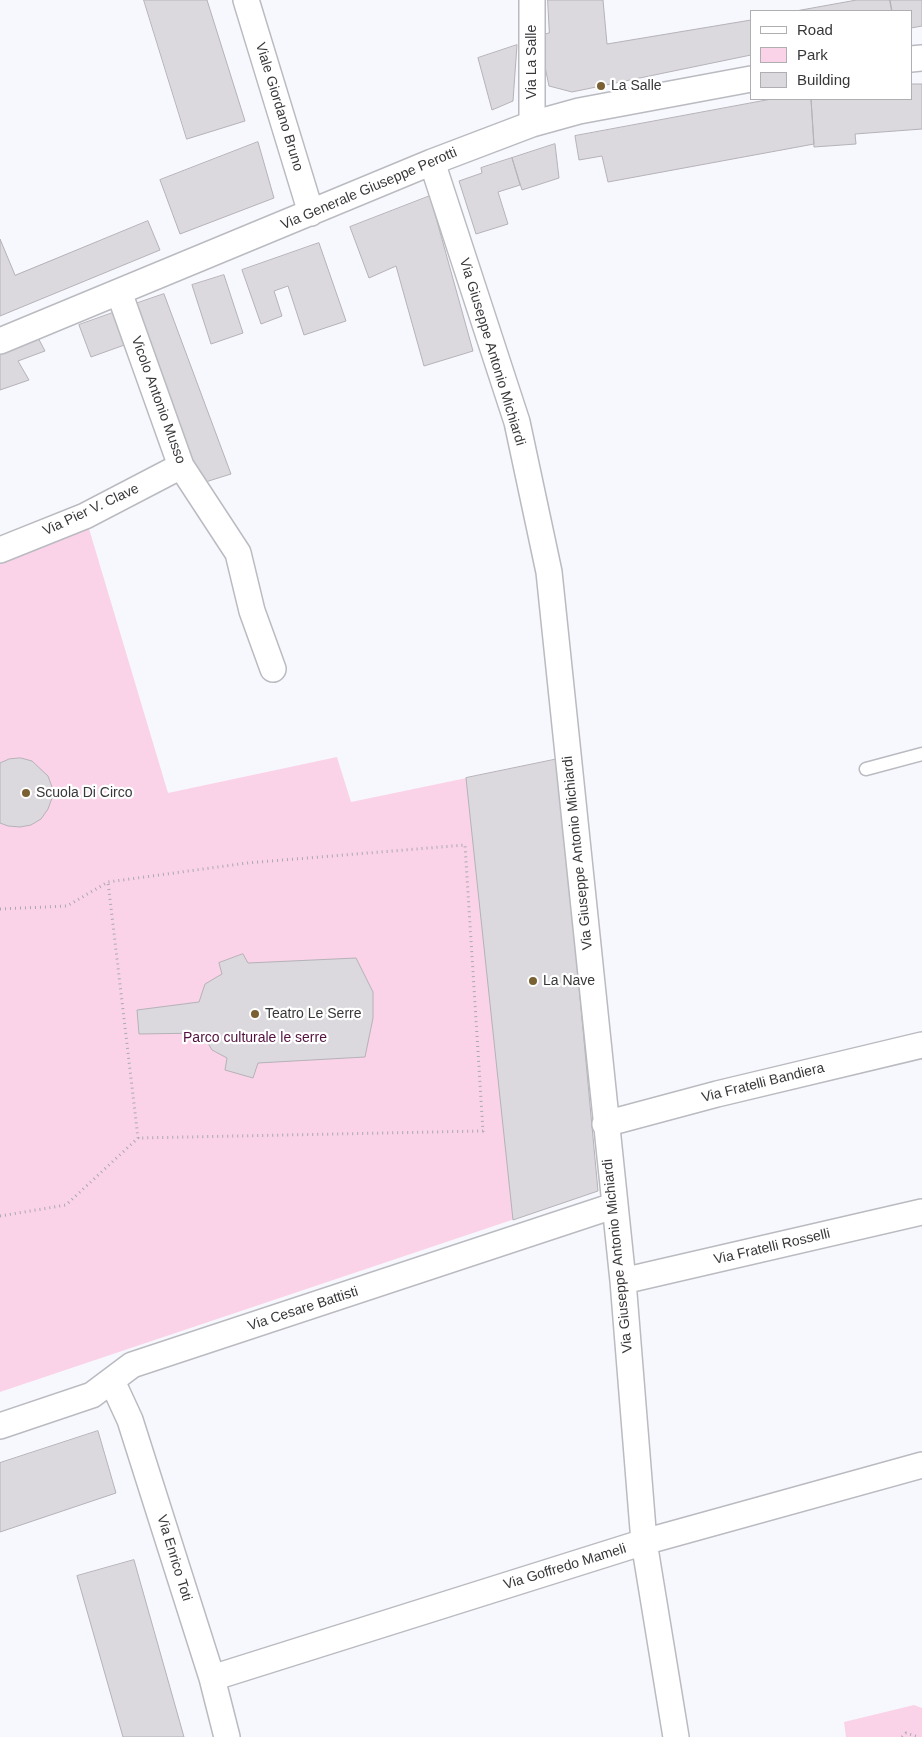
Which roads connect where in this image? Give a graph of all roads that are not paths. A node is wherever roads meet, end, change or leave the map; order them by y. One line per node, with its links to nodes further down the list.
1 (246, 0): 6 (street, Viale Giordano Bruno)
2 (532, 0): 4 (street, Via La Salle)
3 (750, 79): 4 (street, Via Generale Giuseppe Perotti)
4 (532, 124): 5 (street, Via Generale Giuseppe Perotti)
5 (432, 162): 6 (street, Via Generale Giuseppe Perotti); 15 (street, Via Giuseppe Antonio Michiardi)
6 (312, 214): 7 (street, Via Generale Giuseppe Perotti)
7 (119, 292): 8 (street, Via Generale Giuseppe Perotti); 9 (street, Vicolo Antonio Musso)
8 (0, 341)
9 (181, 466): 10 (street, Via Pier V. Clave); 11 (street, Vicolo Antonio Musso)
10 (0, 550)
11 (273, 669)
12 (922, 754): 13 (lane)
13 (866, 769)
14 (922, 1045): 15 (street, Via Fratelli Bandiera)
15 (605, 1124): 16 (street, Via Giuseppe Antonio Michiardi)
16 (613, 1206): 18 (street, Via Giuseppe Antonio Michiardi); 19 (street, Via Cesare Battisti)
17 (922, 1212): 18 (street, Via Fratelli Rosselli)
18 (622, 1281): 22 (street, Via Giuseppe Antonio Michiardi)
19 (112, 1381): 20 (street, Via Cesare Battisti); 23 (street, Via Enrico Toti)
20 (0, 1426)
21 (922, 1464): 22 (street, Via Goffredo Mameli)
22 (644, 1542): 23 (street, Via Goffredo Mameli); 25 (street, Via Giuseppe Antonio Michiardi)
23 (212, 1678): 24 (street, Via Enrico Toti)
24 (227, 1737)
25 (676, 1737)

